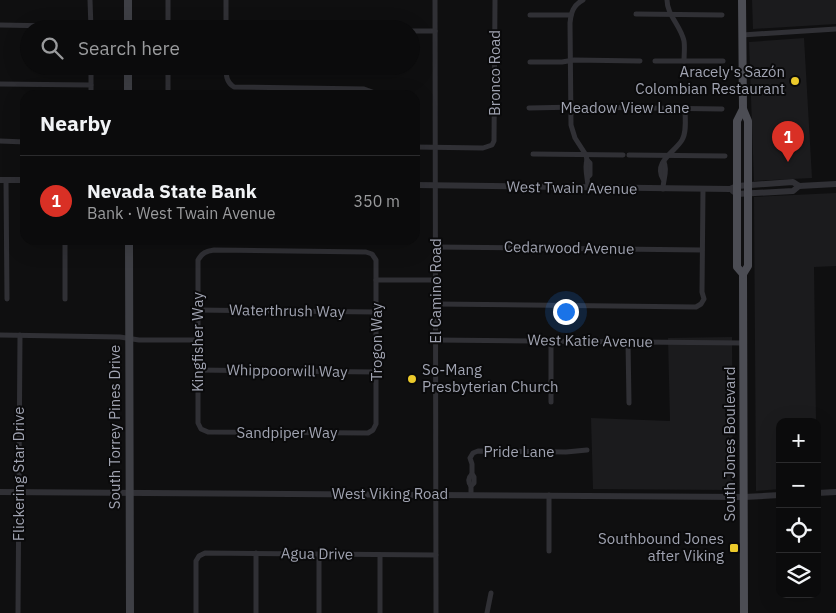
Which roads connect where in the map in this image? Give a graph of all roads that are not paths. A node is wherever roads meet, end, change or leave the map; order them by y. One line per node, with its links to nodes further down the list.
1 (90, 0): 15 (street)
2 (128, 0): 16 (main road)
3 (168, 0): 17 (street)
4 (226, 0): 18 (street)
5 (435, 0): 23 (street, El Camino Road)
6 (494, 0): 49 (street, Bronco Road)
7 (583, 0): 13 (street)
8 (666, 0): 12 (street)
9 (742, 0): 24 (main road, South Jones Boulevard)
10 (530, 14): 13 (street)
11 (636, 14): 12 (street)
12 (671, 14): 14 (street); 28 (street)
13 (571, 15): 26 (street)
14 (722, 16)
15 (91, 20)
16 (128, 20)
17 (168, 20)
18 (226, 20)
19 (0, 25): 20 (street)
20 (20, 25)
21 (836, 29): 24 (street)
22 (420, 31): 23 (street)
23 (435, 31): 49 (street, El Camino Road)
24 (742, 35): 45 (main road, South Jones Boulevard)
25 (640, 60): 26 (street)
26 (570, 61): 29 (street); 42 (street)
27 (655, 61): 28 (street)
28 (684, 61): 30 (street)
29 (530, 62)
30 (723, 62)
31 (91, 75): 36 (street)
32 (128, 75): 38 (main road)
33 (168, 75): 39 (street)
34 (226, 75): 40 (street)
35 (0, 84): 36 (street)
36 (91, 85): 37 (street)
37 (91, 90)
38 (128, 90)
39 (168, 90)
40 (366, 90)
41 (529, 108): 42 (street, Meadow View Lane)
42 (571, 108): 43 (street, Meadow View Lane); 55 (street)
43 (685, 108): 44 (street, Meadow View Lane); 53 (street)
44 (722, 109)
45 (743, 109): 59 (main road, South Jones Boulevard); 66 (main road, South Jones Boulevard)
46 (0, 142): 47 (street)
47 (20, 142)
48 (420, 147): 49 (street)
49 (435, 148): 61 (street, El Camino Road)
50 (533, 154): 55 (street)
51 (623, 155): 55 (street)
52 (629, 155): 53 (street)
53 (668, 156): 54 (street); 64 (street)
54 (725, 156)
55 (587, 158): 63 (street)
56 (3, 180): 57 (street); 76 (street)
57 (20, 180)
58 (836, 184): 62 (street, West Twain Avenue)
59 (748, 185): 62 (street, West Twain Avenue); 66 (street, West Twain Avenue); 67 (main road, South Jones Boulevard)
60 (420, 186): 61 (street, West Twain Avenue)
61 (436, 186): 63 (street, West Twain Avenue); 70 (street, El Camino Road)
62 (800, 186): 67 (street, West Twain Avenue)
63 (588, 188): 64 (street, West Twain Avenue)
64 (663, 189): 65 (street, West Twain Avenue)
65 (703, 189): 66 (street, West Twain Avenue); 71 (street)
66 (735, 189): 67 (street, West Twain Avenue); 73 (main road, South Jones Boulevard)
67 (748, 194): 73 (main road, South Jones Boulevard)
68 (65, 245): 77 (street)
69 (129, 245): 83 (main road, South Torrey Pines Drive)
70 (435, 247): 71 (street, Cedarwood Avenue); 75 (street, El Camino Road)
71 (702, 250): 78 (street)
72 (201, 254): 74 (street, Trogon Way); 79 (street, Kingfisher Way)
73 (743, 274): 88 (main road, South Jones Boulevard)
74 (376, 280): 75 (street); 80 (street, Trogon Way)
75 (435, 280): 78 (street, El Camino Road)
76 (7, 299)
77 (65, 299)
78 (435, 304): 85 (street, El Camino Road)
79 (197, 310): 80 (street, Waterthrush Way); 84 (street, Kingfisher Way)
80 (377, 312): 90 (street, Trogon Way)
81 (0, 335): 82 (street)
82 (20, 335): 83 (street); 97 (street, Flickering Star Drive)
83 (129, 338): 84 (street); 98 (main road, South Torrey Pines Drive)
84 (198, 340): 89 (street, Kingfisher Way)
85 (436, 340): 86 (street, West Katie Avenue); 101 (street, El Camino Road)
86 (551, 341): 87 (street, West Katie Avenue); 91 (street)
87 (628, 342): 88 (street, West Katie Avenue); 92 (street)
88 (743, 342): 105 (main road, South Jones Boulevard)
89 (198, 370): 90 (street, Whippoorwill Way); 93 (street, Kingfisher Way)
90 (377, 372): 94 (street, Trogon Way)
91 (551, 402)
92 (629, 403)
93 (201, 429): 94 (street, Sandpiper Way)
94 (373, 430)
95 (586, 450): 102 (street, Pride Lane)
96 (0, 492): 97 (street, West Viking Road)
97 (19, 492): 98 (street, West Viking Road); 112 (street, Flickering Star Drive)
98 (129, 492): 101 (street, West Viking Road); 113 (main road, South Torrey Pines Drive)
99 (836, 492): 100 (street)
100 (821, 493)
101 (436, 494): 102 (street, West Viking Road); 110 (street, El Camino Road)
102 (471, 494): 103 (street, West Viking Road)
103 (549, 495): 105 (street, West Viking Road); 106 (street)
104 (776, 495): 105 (street, West Viking Road)
105 (744, 497): 120 (main road, South Jones Boulevard)
106 (549, 551)
107 (256, 553): 108 (street, Agua Drive); 114 (street, Agua Drive); 115 (street)
108 (319, 554): 109 (street, Agua Drive); 116 (street)
109 (380, 555): 110 (street, Agua Drive); 117 (street)
110 (436, 555): 118 (street, El Camino Road)
111 (491, 593): 119 (street)
112 (18, 613)
113 (130, 613)
114 (196, 613)
115 (256, 613)
116 (319, 613)
117 (380, 613)
118 (436, 613)
119 (487, 613)
120 (744, 613)

